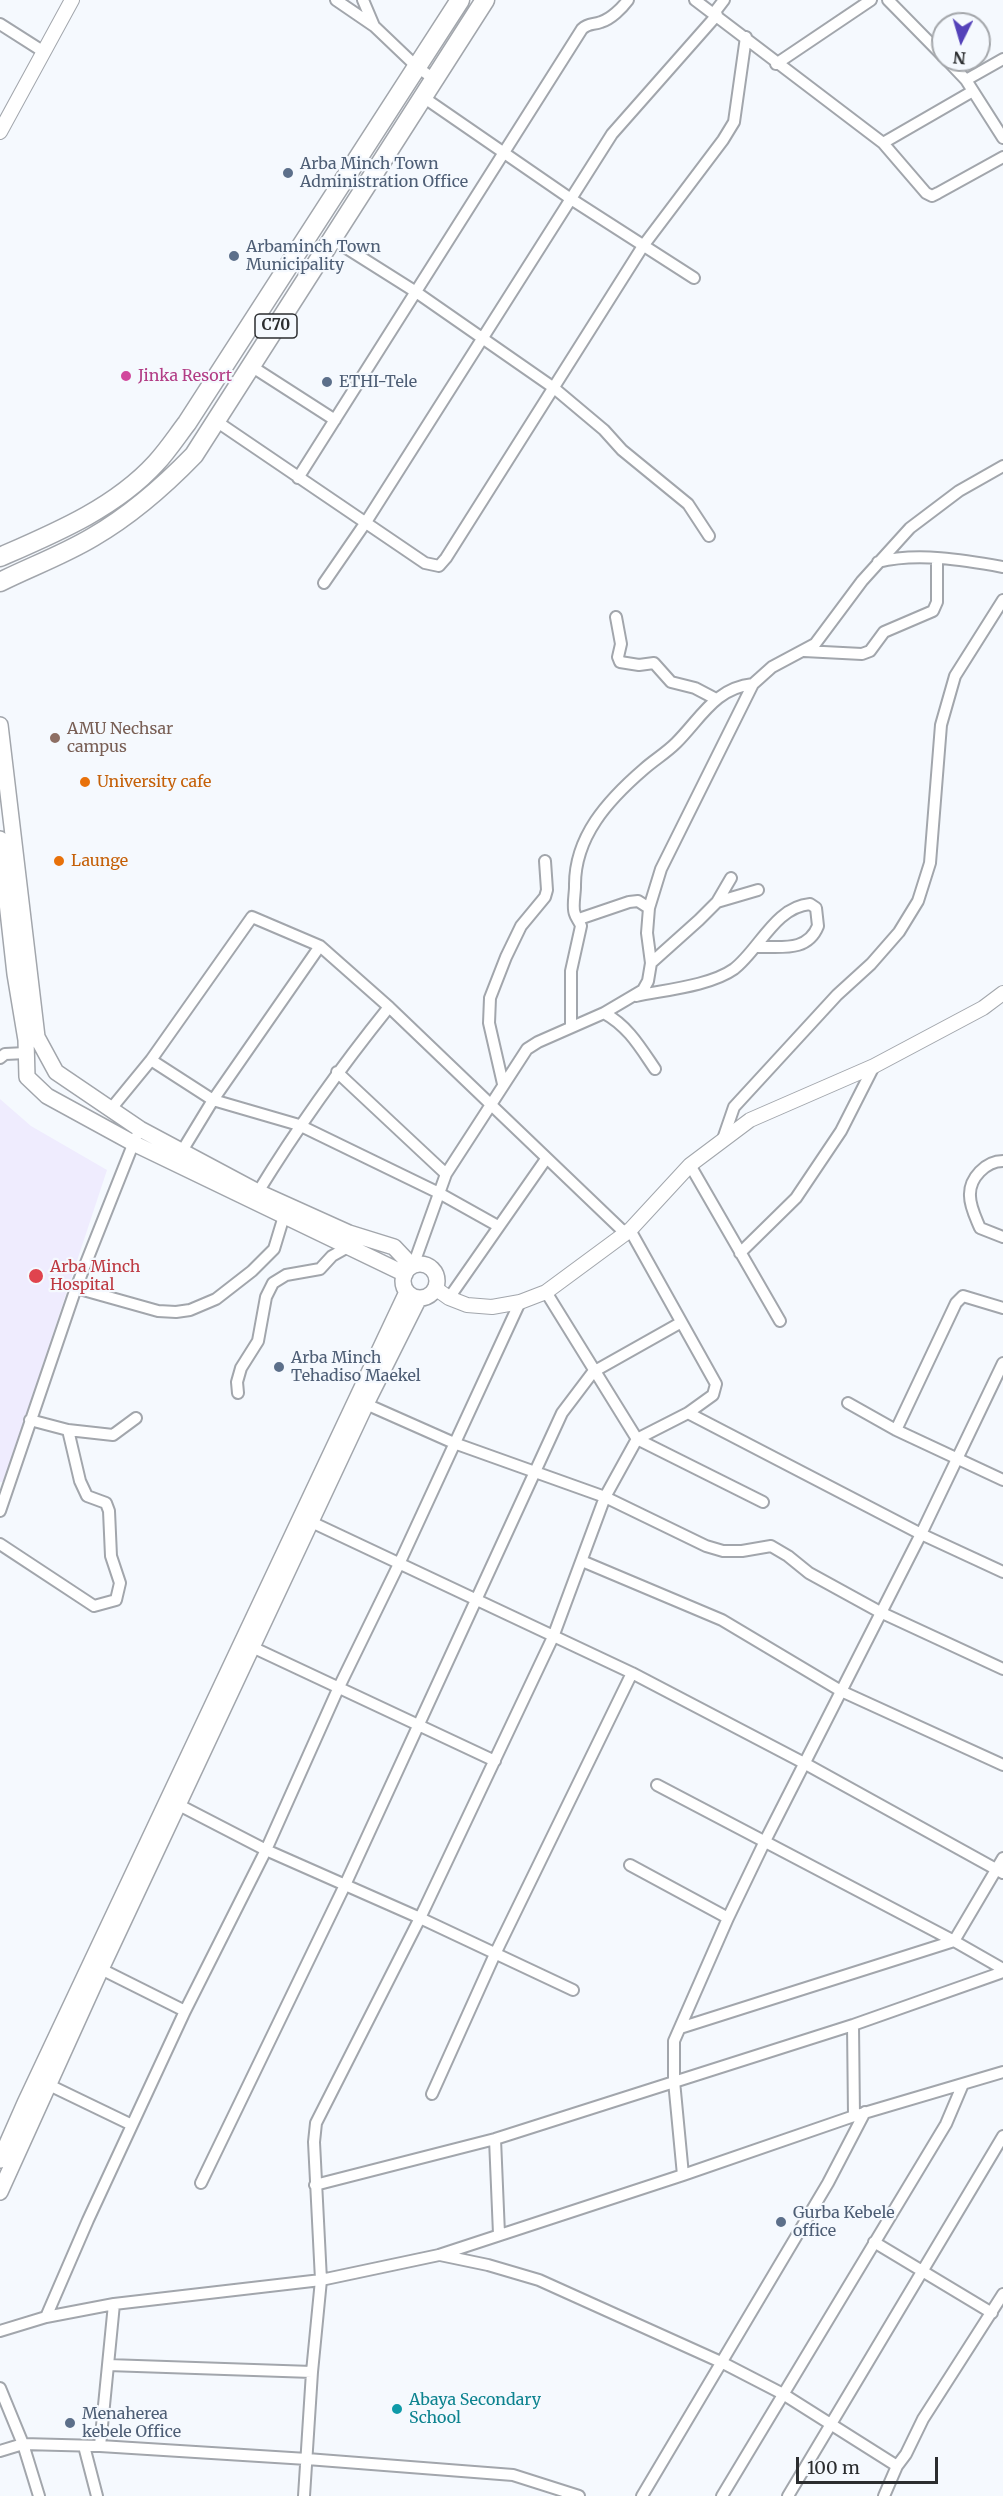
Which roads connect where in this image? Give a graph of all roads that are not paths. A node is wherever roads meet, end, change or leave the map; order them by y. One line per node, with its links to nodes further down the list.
1 (72, 0): 16 (street)
2 (336, 0): 13 (street)
3 (363, 0): 13 (street)
4 (460, 0): 19 (highway, C70)
5 (485, 0): 21 (highway, C70)
6 (628, 0): 28 (street)
7 (696, 0): 11 (street)
8 (724, 0): 11 (street)
9 (871, 0): 18 (street)
10 (888, 0): 15 (street)
11 (716, 14): 14 (street); 30 (street)
12 (0, 24): 16 (street)
13 (374, 26): 19 (street)
14 (746, 38): 18 (street); 32 (street)
15 (931, 44)
16 (44, 52): 25 (street)
17 (1003, 59): 22 (street)
18 (776, 64): 27 (street)
19 (417, 67): 21 (street); 35 (highway, C70)
20 (958, 72): 22 (street)
21 (434, 79): 24 (highway, C70)
22 (966, 80): 23 (street)
23 (973, 92): 26 (street); 27 (street)
24 (423, 97): 28 (street); 31 (highway, C70)
25 (1, 129)
26 (1003, 138)
27 (883, 143): 29 (street)
28 (504, 151): 30 (street); 34 (street)
29 (1003, 157)
30 (571, 198): 32 (street); 37 (street)
31 (332, 239): 34 (street); 36 (highway, C70)
32 (643, 246): 33 (street); 39 (street)
33 (694, 278)
34 (416, 292): 37 (street); 40 (street)
35 (254, 321): 36 (highway); 46 (highway, C70)
36 (272, 333): 38 (highway, C70)
37 (484, 338): 39 (street); 44 (street)
38 (251, 366): 40 (street); 41 (highway, C70)
39 (554, 388): 44 (street); 45 (street)
40 (335, 420): 43 (street)
41 (216, 421): 43 (street); 50 (highway, C70)
42 (1003, 465): 48 (street)
43 (298, 478): 44 (street)
44 (366, 522): 51 (street)
45 (709, 536)
46 (0, 557)
47 (937, 559): 48 (street); 49 (street); 54 (street)
48 (878, 562): 54 (street)
49 (1003, 567)
50 (0, 582)
51 (324, 583)
52 (1003, 600): 87 (street)
53 (616, 617): 56 (street)
54 (804, 651): 55 (street)
55 (753, 684): 56 (street); 63 (street)
56 (716, 699): 64 (street)
57 (0, 725): 65 (main road)
58 (0, 839): 65 (main road)
59 (545, 861): 81 (street)
60 (731, 878): 62 (street)
61 (758, 890): 62 (street)
62 (717, 902): 68 (street)
63 (649, 908): 64 (street); 68 (street)
64 (579, 919): 74 (street)
65 (18, 931): 69 (main road)
66 (320, 946): 72 (street); 77 (street); 82 (street)
67 (755, 947): 67 (street); 71 (street)
68 (651, 963): 71 (street)
69 (23, 973): 75 (main road); 84 (main road)
70 (1003, 993): 78 (street)
71 (626, 998): 73 (street)
72 (389, 1006): 80 (street); 83 (street)
73 (604, 1012): 74 (street); 79 (street)
74 (571, 1027): 81 (street)
75 (26, 1053): 76 (street); 88 (main road)
76 (0, 1058)
77 (151, 1060): 82 (street); 84 (street)
78 (874, 1066): 87 (street); 101 (street)
79 (655, 1069)
80 (337, 1071): 85 (street); 93 (street)
81 (503, 1084): 83 (street)
82 (213, 1100): 85 (street); 89 (street)
83 (492, 1103): 90 (street); 93 (street)
84 (110, 1110): 86 (main road)
85 (299, 1125): 94 (street); 95 (street)
86 (140, 1129): 88 (street); 89 (main road)
87 (723, 1139): 92 (street)
88 (133, 1143): 96 (main road); 103 (street)
89 (182, 1151): 94 (main road)
90 (546, 1159): 97 (street); 98 (street)
91 (1003, 1161): 99 (street)
92 (690, 1165): 98 (street); 101 (street)
93 (446, 1174): 95 (street)
94 (258, 1192): 102 (main road)
95 (438, 1193): 97 (street); 102 (street)
96 (284, 1216): 100 (main road); 103 (street)
97 (498, 1226): 107 (street)
98 (627, 1232): 105 (street); 111 (street)
99 (1003, 1237)
100 (348, 1246): 102 (main road); 115 (street)
101 (740, 1253): 110 (street)
102 (410, 1269): 104 (main road); 106 (main road)
103 (76, 1288): 120 (street)
104 (435, 1288): 106 (main road); 107 (street)
105 (546, 1292): 108 (street); 113 (street)
106 (413, 1295): 116 (main road); 131 (main road)
107 (449, 1298): 108 (street)
108 (520, 1302): 124 (street)
109 (1003, 1308): 122 (street)
110 (780, 1321)
111 (680, 1323): 113 (street); 118 (street)
112 (1003, 1363): 114 (street)
113 (593, 1372): 123 (street); 126 (street)
114 (999, 1381): 125 (street)
115 (238, 1392)
116 (366, 1404): 124 (street); 131 (main road)
117 (848, 1404): 122 (street)
118 (688, 1413): 123 (street); 132 (street)
119 (136, 1418): 121 (street)
120 (30, 1420): 121 (street); 130 (street)
121 (68, 1430): 133 (street)
122 (896, 1430): 125 (street)
123 (637, 1439): 128 (street); 129 (street)
124 (454, 1443): 126 (street); 135 (street)
125 (958, 1458): 127 (street); 132 (street)
126 (535, 1472): 128 (street); 137 (street)
127 (1003, 1480)
128 (606, 1497): 134 (street); 138 (street)
129 (763, 1502)
130 (0, 1511)
131 (305, 1519): 135 (street); 140 (main road); 177 (main road)
132 (921, 1534): 136 (street); 138 (street)
133 (0, 1544)
134 (582, 1561): 139 (street); 144 (street)
135 (399, 1564): 137 (street); 143 (street)
136 (1003, 1572)
137 (476, 1600): 139 (street); 145 (street)
138 (880, 1612): 141 (street); 144 (street)
139 (553, 1637): 142 (street); 146 (street)
140 (252, 1647): 143 (street); 150 (main road)
141 (1003, 1669)
142 (632, 1673): 147 (street); 160 (street)
143 (338, 1689): 145 (street); 152 (street)
144 (841, 1691): 147 (street); 148 (street)
145 (419, 1726): 146 (street); 156 (street)
146 (495, 1761): 157 (street)
147 (804, 1762): 151 (street); 155 (street)
148 (1003, 1765)
149 (657, 1785): 151 (street)
150 (179, 1805): 152 (street); 161 (main road)
151 (765, 1841): 158 (street); 159 (street)
152 (266, 1851): 156 (street); 164 (street)
153 (1003, 1858): 155 (street)
154 (630, 1865): 158 (street)
155 (1000, 1871): 159 (street)
156 (345, 1885): 157 (street); 179 (street)
157 (420, 1918): 160 (street); 180 (street)
158 (728, 1918): 166 (street)
159 (954, 1941): 162 (street); 166 (street)
160 (495, 1954): 163 (street); 171 (street)
161 (100, 1969): 164 (street); 169 (main road)
162 (1003, 1971): 165 (street)
163 (573, 1990)
164 (185, 2011): 174 (street)
165 (853, 2025): 168 (street); 173 (street)
166 (680, 2028): 168 (street)
167 (1003, 2072): 170 (street)
168 (674, 2081): 176 (street); 178 (street)
169 (47, 2084): 174 (street); 181 (main road)
170 (963, 2084): 172 (street); 183 (street)
171 (432, 2094)
172 (865, 2112): 173 (street); 192 (street)
173 (854, 2116): 178 (street)
174 (132, 2125): 190 (street)
175 (1003, 2136): 185 (street)
176 (495, 2139): 180 (street); 182 (street)
177 (0, 2160)
178 (683, 2175): 182 (street)
179 (201, 2183)
180 (315, 2186): 186 (street)
181 (0, 2192)
182 (499, 2234): 184 (street)
183 (874, 2242): 185 (street); 196 (street)
184 (439, 2255): 186 (street); 192 (street)
185 (924, 2270): 189 (street); 197 (street)
186 (321, 2280): 188 (street); 194 (street)
187 (1003, 2294): 189 (street)
188 (114, 2304): 190 (street); 193 (street)
189 (992, 2313): 203 (street)
190 (46, 2317): 191 (street)
191 (0, 2331)
192 (723, 2362): 196 (street); 208 (street)
193 (108, 2365): 194 (street); 200 (street)
194 (312, 2372): 202 (street)
195 (0, 2388): 198 (street)
196 (783, 2394): 197 (street); 209 (street)
197 (832, 2423): 203 (street); 210 (street)
198 (23, 2444): 199 (street); 201 (street); 204 (street)
199 (84, 2445): 200 (street); 205 (street)
200 (100, 2446): 202 (street)
201 (0, 2451)
202 (307, 2459): 206 (street); 207 (street)
203 (897, 2466): 211 (street)
204 (39, 2496)
205 (97, 2496)
206 (304, 2496)
207 (579, 2496)
208 (642, 2496)
209 (722, 2496)
210 (788, 2496)
211 (884, 2496)

